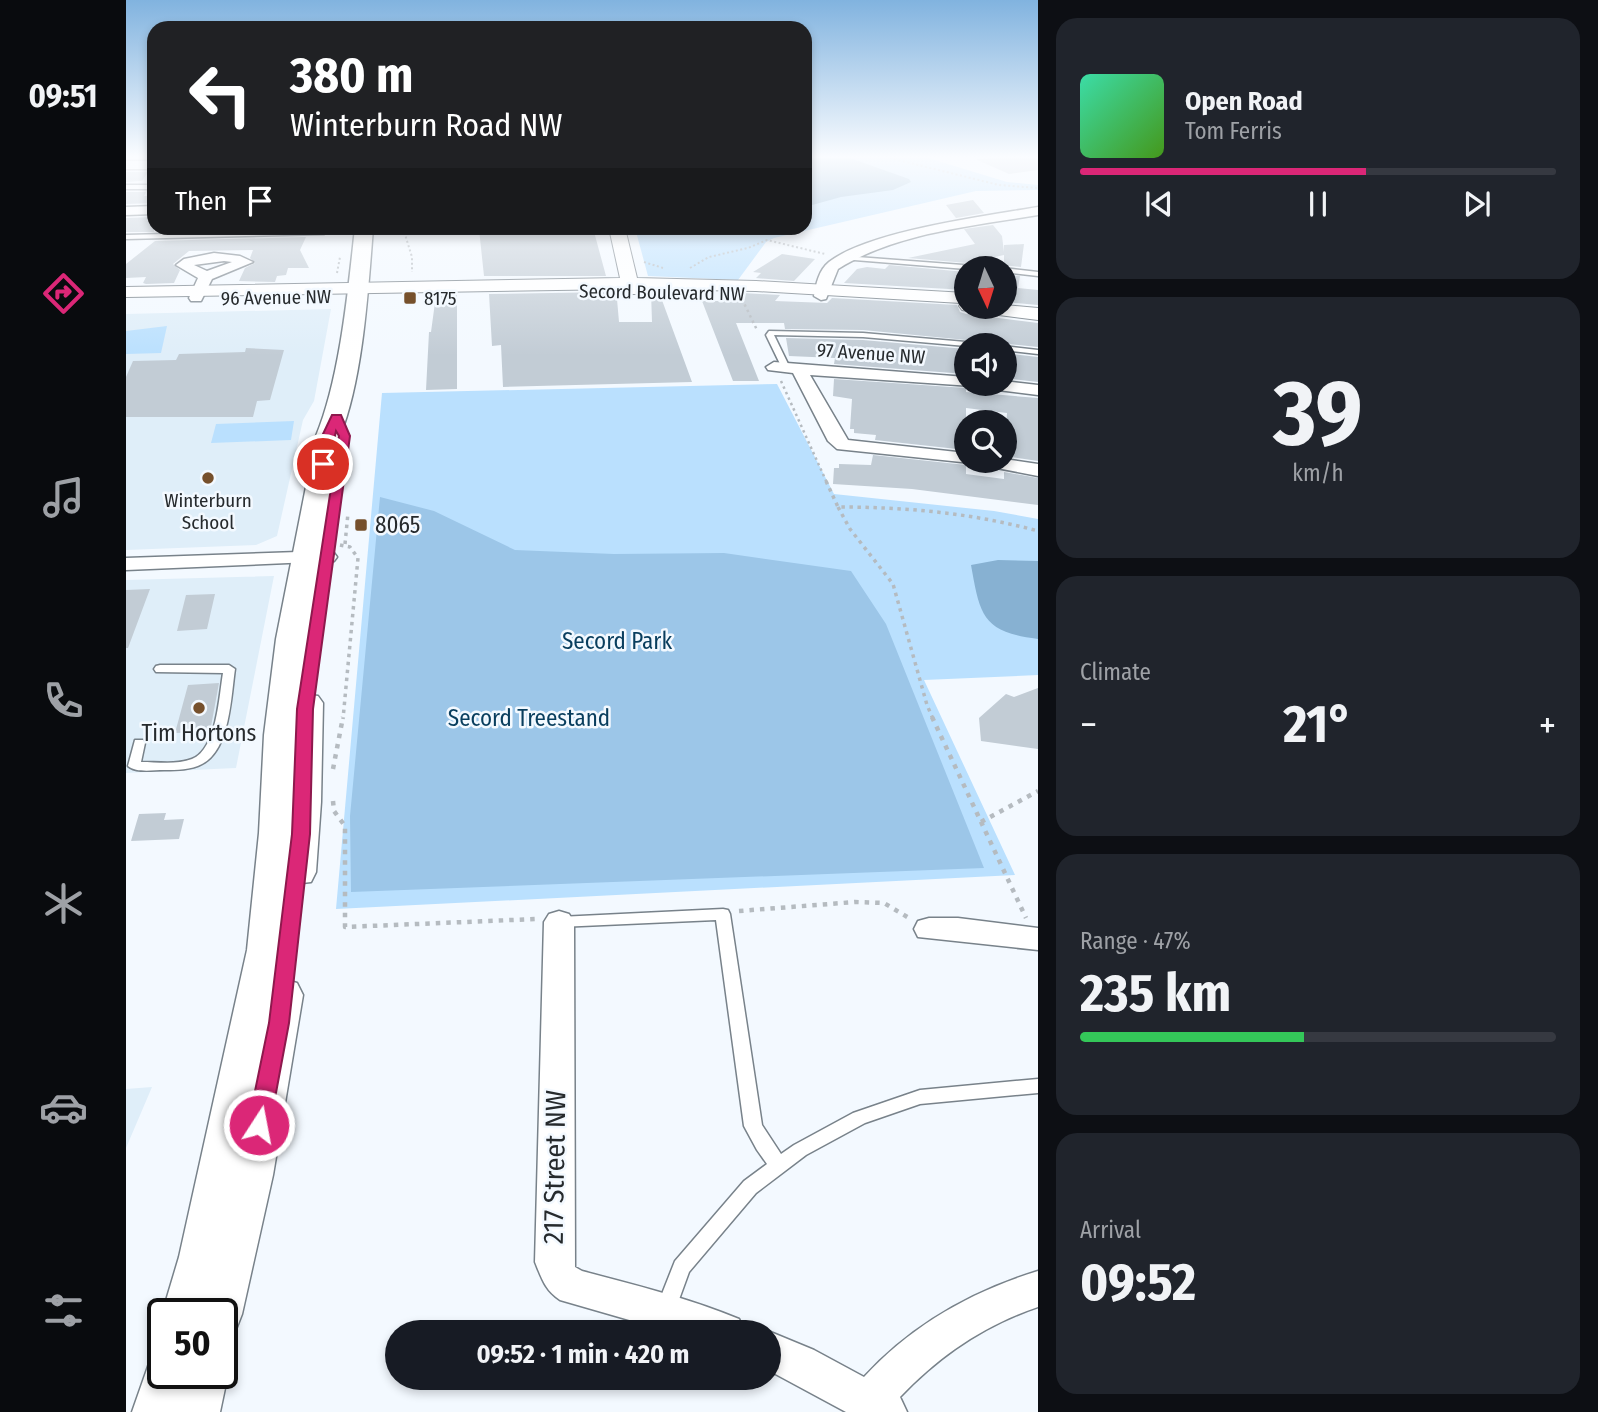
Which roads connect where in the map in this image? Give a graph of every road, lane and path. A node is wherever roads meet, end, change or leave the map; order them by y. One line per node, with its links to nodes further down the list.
1 (973, 224): 7 (street)
2 (205, 235): 6 (lane)
3 (363, 235): 17 (main road)
4 (403, 235): 14 (path)
5 (619, 235): 8 (street)
6 (126, 237)
7 (844, 258): 9 (lane); 11 (path); 19 (street)
8 (625, 259): 10 (path); 15 (street)
9 (954, 266)
10 (666, 269)
11 (686, 270)
12 (1017, 272): 13 (lane)
13 (1038, 274)
14 (405, 275)
15 (631, 287): 17 (street, Secord Boulevard NW); 19 (street, Secord Boulevard NW)
16 (201, 288): 17 (street, 96 Avenue NW); 18 (street, 96 Avenue NW); 20 (street, 96 Avenue NW)
17 (358, 291): 40 (main road)
18 (126, 292)
19 (822, 292): 21 (street, Secord Boulevard NW); 23 (street, Secord Boulevard NW)
20 (126, 298)
21 (954, 298)
22 (1017, 303): 24 (street)
23 (954, 305)
24 (1038, 305)
25 (1017, 312): 26 (street, Secord Boulevard NW)
26 (1038, 314)
27 (954, 343): 30 (lane)
28 (1017, 350): 29 (lane)
29 (1038, 352)
30 (786, 368): 31 (street, 97 Avenue NW); 34 (street); 37 (path)
31 (954, 381)
32 (1017, 387): 33 (street)
33 (1038, 390)
34 (954, 458)
35 (1017, 466): 36 (street)
36 (1038, 470)
37 (838, 507): 39 (path); 45 (path)
38 (348, 513): 40 (path)
39 (1038, 531)
40 (326, 553): 41 (street); 54 (main road); 55 (main road)
41 (126, 564)
42 (160, 669): 43 (lane)
43 (139, 743)
44 (1038, 791): 45 (path)
45 (981, 822): 50 (path)
46 (723, 914): 47 (lane); 49 (path); 52 (lane)
47 (559, 922): 48 (path); 56 (street, 217 Street NW)
48 (345, 927)
49 (929, 929): 50 (street)
50 (1033, 938)
51 (1038, 1086): 52 (lane)
52 (779, 1166): 56 (lane)
53 (1038, 1289): 61 (street)
54 (192, 1298)
55 (220, 1298)
56 (666, 1311): 57 (street, 217 Street NW)
57 (691, 1320)
58 (781, 1357): 61 (street)
59 (167, 1389): 62 (main road)
60 (197, 1389): 63 (main road)
61 (878, 1407)
62 (160, 1412)
63 (192, 1412)

